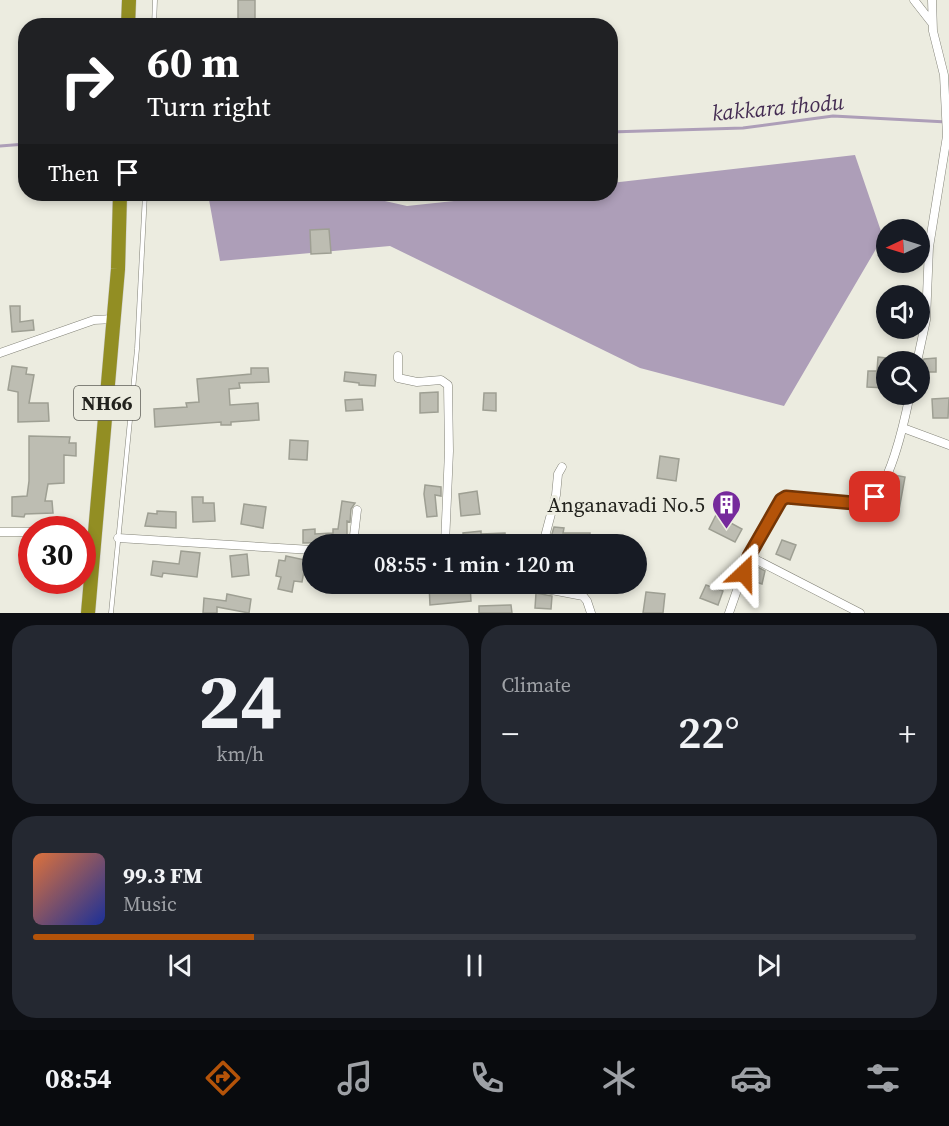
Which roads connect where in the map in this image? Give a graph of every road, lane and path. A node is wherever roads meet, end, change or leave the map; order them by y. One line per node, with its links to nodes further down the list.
1 (129, 0): 5 (highway)
2 (155, 0): 6 (lane)
3 (914, 0): 7 (street)
4 (932, 0): 7 (street)
5 (128, 18)
6 (154, 18)
7 (932, 23): 8 (street)
8 (947, 74): 12 (street)
9 (120, 201): 11 (highway, NH66)
10 (145, 201): 25 (lane)
11 (114, 319): 13 (street); 29 (highway, NH66)
12 (919, 351)
13 (0, 353)
14 (398, 356): 23 (street)
15 (908, 405): 16 (street)
16 (903, 428): 17 (street); 27 (street)
17 (949, 445)
18 (562, 467): 24 (street)
19 (357, 510): 22 (street)
20 (0, 532): 21 (street)
21 (18, 532)
22 (354, 534)
23 (445, 534)
24 (546, 534)
25 (118, 538): 26 (street); 30 (lane)
26 (302, 549)
27 (749, 556): 32 (street); 33 (street)
28 (575, 594): 31 (street)
29 (88, 613)
30 (111, 613)
31 (591, 613)
32 (729, 613)
33 (860, 613)

